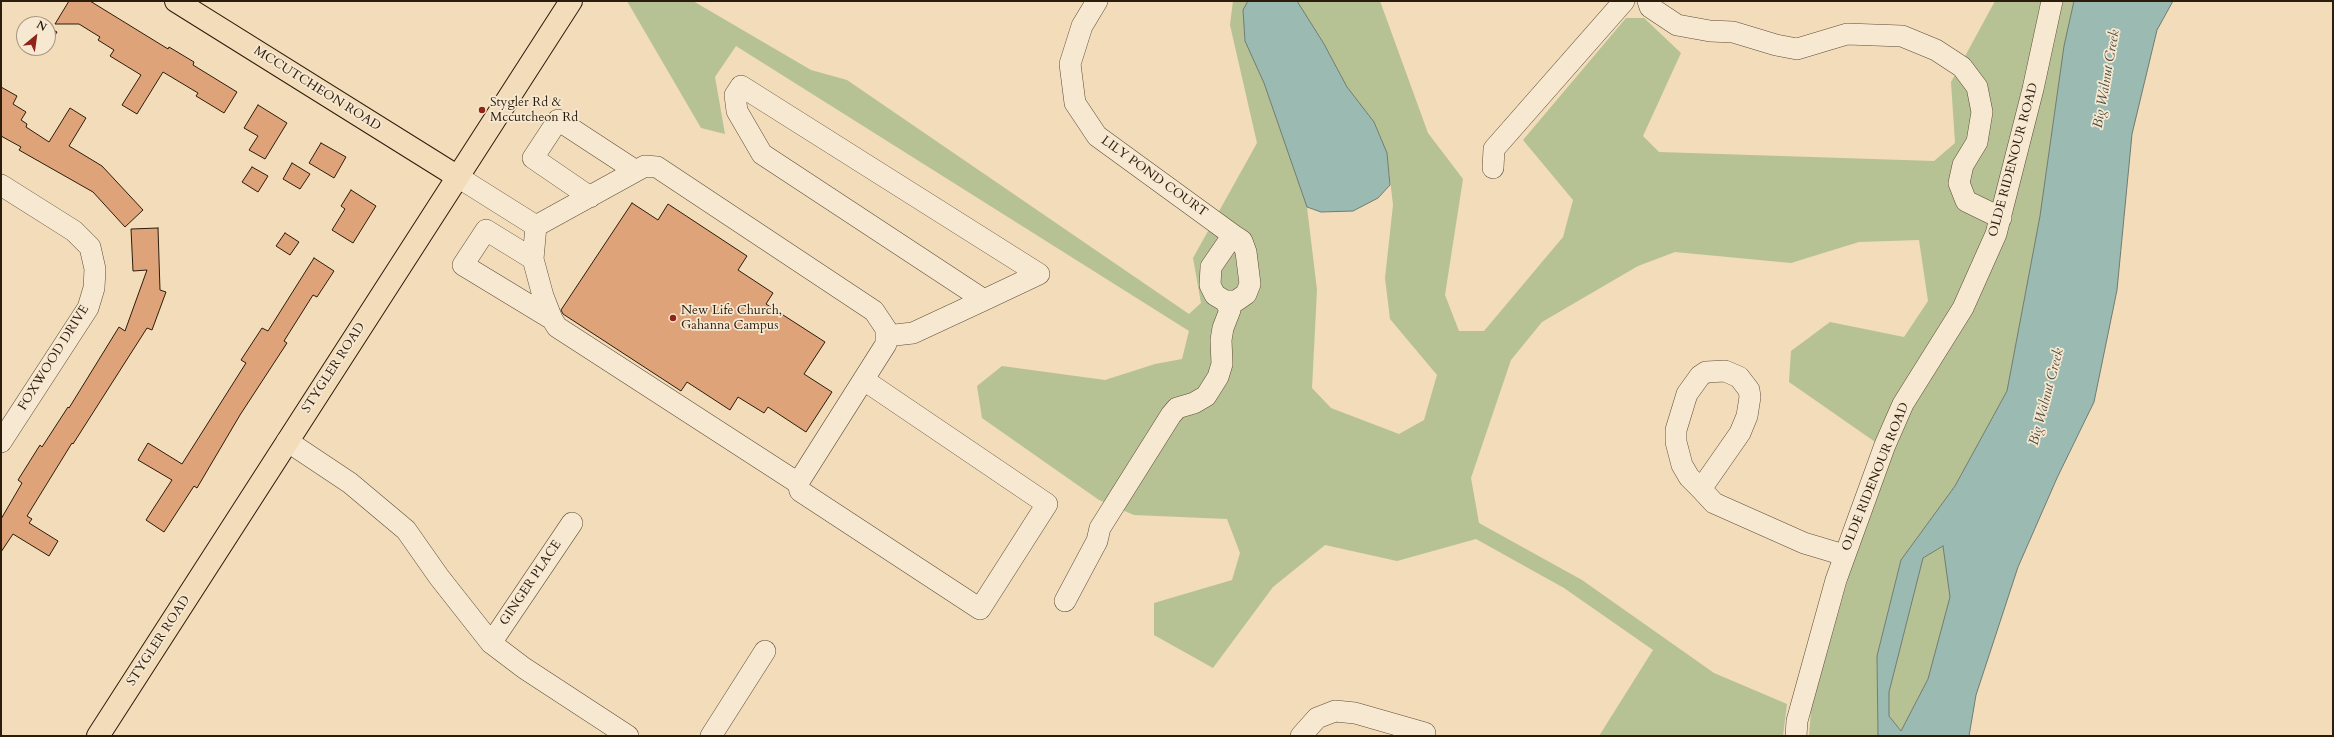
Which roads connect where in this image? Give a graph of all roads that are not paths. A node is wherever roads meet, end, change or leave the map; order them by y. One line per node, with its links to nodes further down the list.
1 (176, 1): 9 (main road, MCCUTCHEON ROAD)
2 (571, 1): 9 (main road, STYGLER ROAD)
3 (1097, 1): 14 (street, LILY POND COURT)
4 (1624, 1): 7 (street)
5 (1648, 1): 12 (street)
6 (2052, 1): 12 (street, OLDE RIDENOUR ROAD)
7 (1493, 168)
8 (636, 172): 11 (street); 11 (street); 19 (street)
9 (458, 177): 13 (street); 21 (main road, STYGLER ROAD)
10 (1, 185): 22 (street, FOXWOOD DRIVE)
11 (590, 197): 13 (street)
12 (2001, 218): 26 (street, OLDE RIDENOUR ROAD)
13 (536, 226): 15 (street)
14 (1233, 235): 17 (street); 17 (street, LILY POND COURT)
15 (533, 259): 18 (street); 18 (street)
16 (984, 300): 16 (street); 19 (street)
17 (1225, 301): 27 (street)
18 (552, 319): 23 (street)
19 (886, 336): 20 (street)
20 (864, 380): 23 (street); 23 (street)
21 (287, 441): 28 (street); 31 (main road, STYGLER ROAD)
22 (1, 442)
23 (798, 483)
24 (1701, 490): 24 (street); 26 (street)
25 (572, 523): 28 (street, GINGER PLACE)
26 (1844, 555): 35 (street, OLDE RIDENOUR ROAD)
27 (1065, 601)
28 (491, 643): 32 (street)
29 (765, 651): 33 (street)
30 (1429, 735): 34 (street)
31 (98, 736)
32 (628, 736)
33 (711, 736)
34 (1301, 736)
35 (1796, 736)

